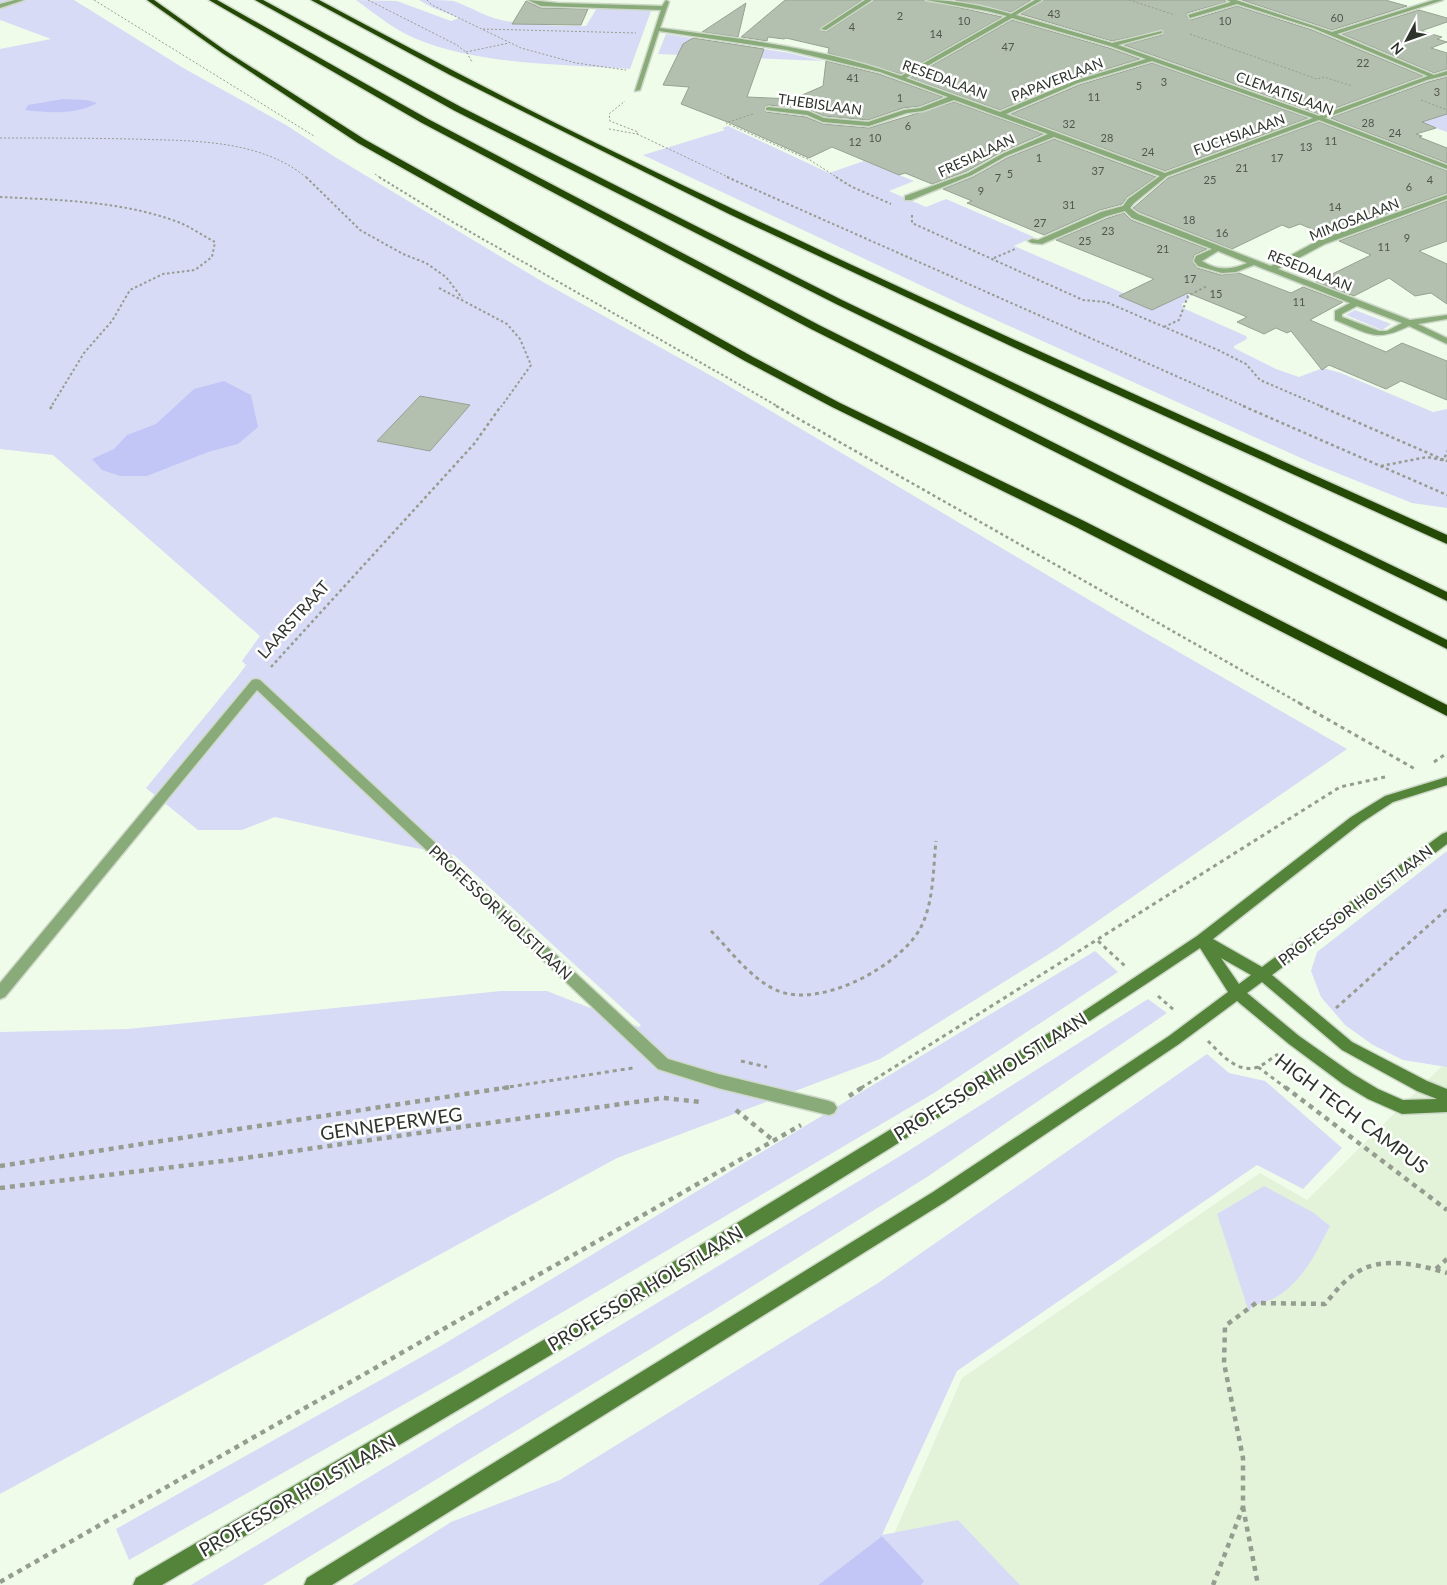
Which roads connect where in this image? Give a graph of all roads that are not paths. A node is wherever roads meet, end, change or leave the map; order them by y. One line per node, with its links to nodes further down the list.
1 (21, 0): 14 (street)
2 (150, 0): 50 (highway)
3 (212, 0): 49 (highway)
4 (258, 0): 48 (highway)
5 (314, 0): 47 (highway)
6 (531, 0): 15 (street)
7 (667, 0): 15 (street)
8 (869, 0): 18 (street)
9 (929, 0): 16 (street, CLEMATISLAAN)
10 (1039, 0): 16 (street)
11 (1230, 0): 13 (street)
12 (1440, 0): 21 (street)
13 (1237, 2): 17 (street); 21 (street)
14 (0, 6)
15 (664, 8): 19 (street)
16 (1011, 16): 22 (street, CLEMATISLAAN); 26 (street)
17 (1190, 16)
18 (824, 29)
19 (658, 32): 26 (street, RESEDALAAN); 28 (street)
20 (1160, 32): 22 (street)
21 (1332, 34): 25 (street)
22 (1112, 46): 23 (street, CLEMATISLAAN)
23 (1152, 59): 31 (street, PAPAVERLAAN); 32 (street, CLEMATISLAAN)
24 (1447, 73): 25 (street, FUCHSIALAAN)
25 (1435, 76): 27 (street); 32 (street, FUCHSIALAAN)
26 (901, 78): 29 (street, RESEDALAAN)
27 (1447, 80)
28 (637, 90)
29 (956, 98): 30 (street, THEBISLAAN); 31 (street, RESEDALAAN)
30 (768, 109)
31 (1001, 114): 33 (street, RESEDALAAN)
32 (1319, 118): 34 (street, CLEMATISLAAN); 35 (street, FUCHSIALAAN)
33 (1055, 134): 35 (street, RESEDALAAN); 37 (street, FRESIALAAN)
34 (1447, 167)
35 (1165, 175): 38 (street)
36 (1447, 197): 42 (street, MIMOSALAAN)
37 (908, 198)
38 (1126, 208): 39 (street); 40 (street, RESEDALAAN)
39 (1032, 241)
40 (1219, 248): 41 (street, RESEDALAAN); 41 (street, RESEDALAAN)
41 (1255, 262): 42 (street, RESEDALAAN)
42 (1272, 269): 43 (street, RESEDALAAN)
43 (1356, 302): 45 (street, RESEDALAAN); 45 (street, RESEDALAAN)
44 (1447, 317): 45 (street)
45 (1409, 324): 46 (street, RESEDALAAN)
46 (1447, 341)
47 (1447, 540)
48 (1447, 597)
49 (1445, 644)
50 (1447, 711)
51 (1447, 781): 53 (main road, PROFESSOR HOLSTLAAN)
52 (1447, 837): 54 (main road, PROFESSOR HOLSTLAAN)
53 (1202, 940): 54 (main road); 56 (main road, HIGH TECH CAMPUS); 60 (main road, PROFESSOR HOLSTLAAN)
54 (1262, 974): 56 (main road, PROFESSOR HOLSTLAAN); 57 (main road)
55 (0, 993): 59 (street, PROFESSOR HOLSTLAAN)
56 (1237, 993): 58 (main road, HIGH TECH CAMPUS); 61 (main road, PROFESSOR HOLSTLAAN)
57 (1447, 1096)
58 (1447, 1105)
59 (829, 1108)
60 (143, 1585)
61 (314, 1585)

